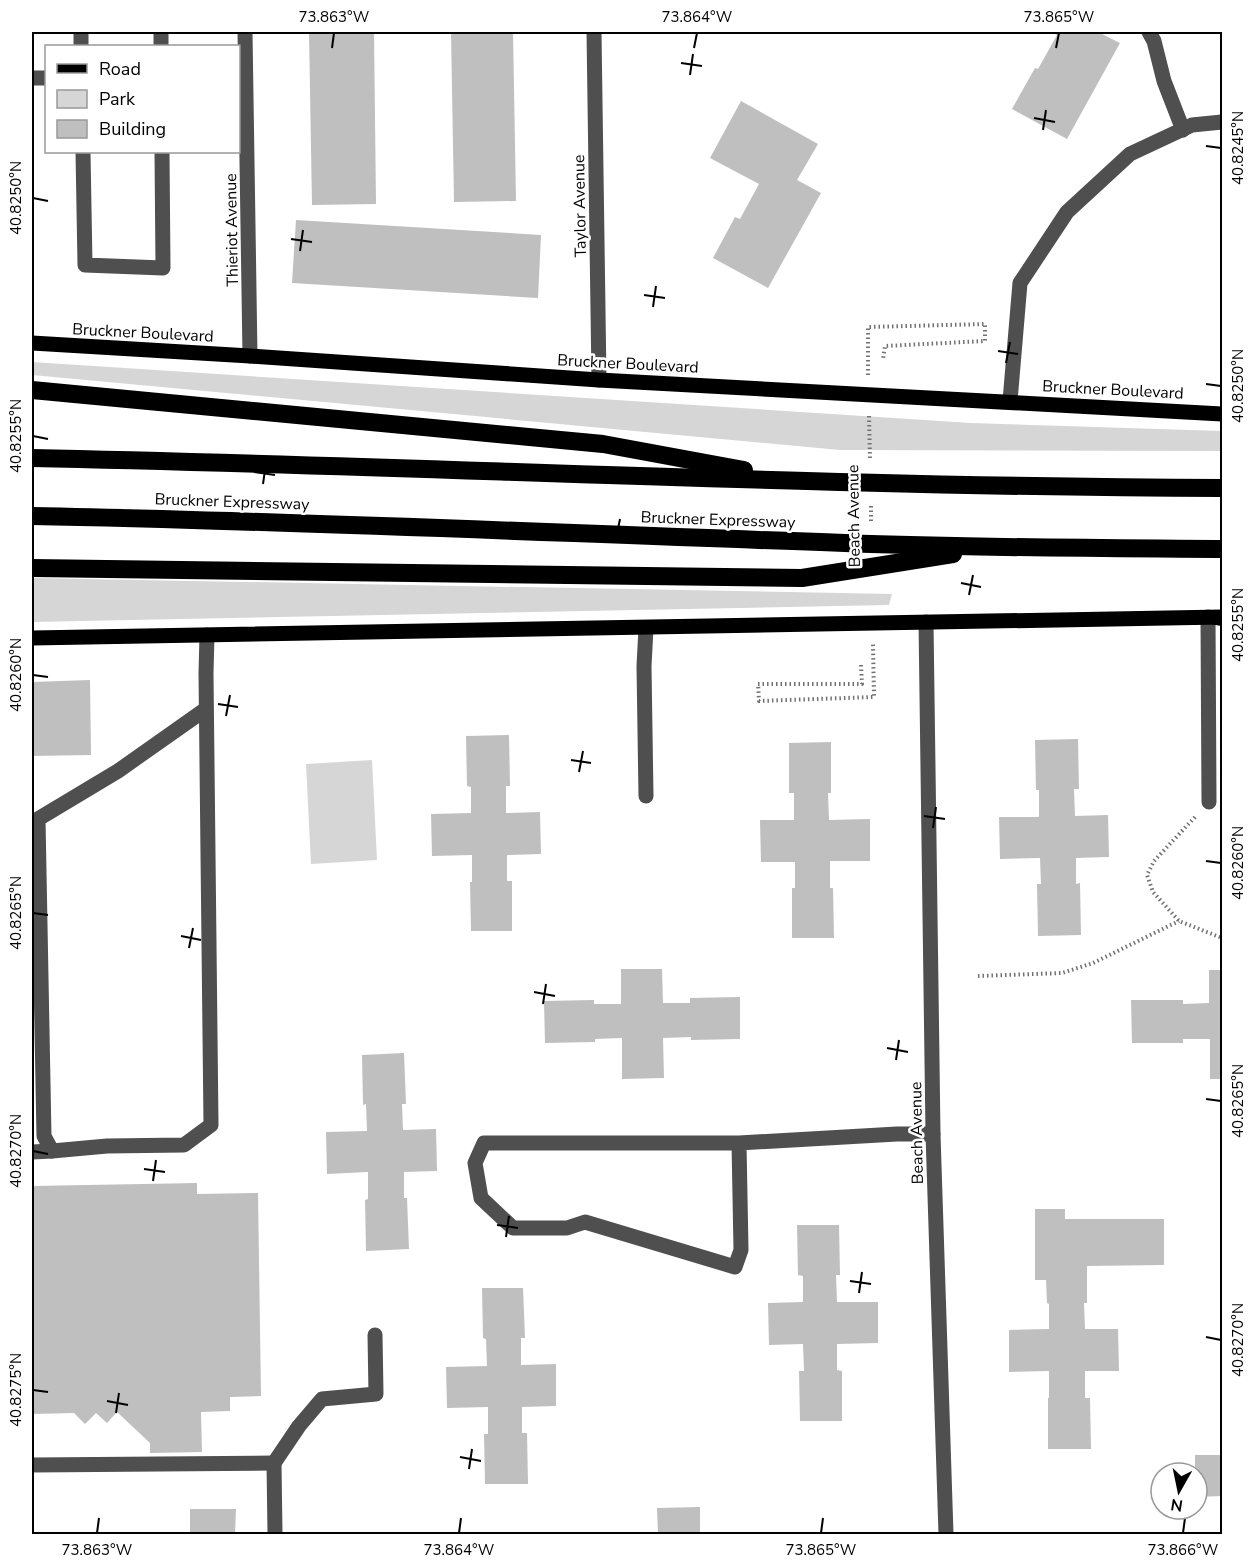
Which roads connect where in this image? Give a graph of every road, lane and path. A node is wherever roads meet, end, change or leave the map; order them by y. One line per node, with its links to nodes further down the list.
1 (245, 32): 9 (street, Thieriot Avenue)
2 (594, 32): 11 (street, Taylor Avenue)
3 (1149, 32): 5 (street)
4 (1222, 122): 5 (street)
5 (1183, 130): 14 (street)
6 (83, 153): 7 (street)
7 (162, 153)
8 (32, 343): 9 (main road, Bruckner Boulevard)
9 (250, 356): 11 (main road, Bruckner Boulevard)
10 (884, 359): 12 (path)
11 (600, 380): 14 (main road, Bruckner Boulevard)
12 (869, 386)
13 (32, 390): 19 (highway)
14 (1010, 401): 16 (main road, Bruckner Boulevard)
15 (869, 410): 18 (path, Beach Avenue)
16 (1222, 414)
17 (32, 458): 19 (highway)
18 (870, 470)
19 (804, 481): 20 (highway)
20 (1222, 488)
21 (871, 506): 23 (path, Beach Avenue)
22 (32, 516): 24 (highway, Bruckner Expressway)
23 (871, 530)
24 (1000, 547): 25 (highway, Bruckner Expressway); 26 (highway)
25 (1222, 549)
26 (32, 568)
27 (1215, 617): 28 (main road); 36 (street)
28 (926, 622): 29 (main road); 41 (street, Beach Avenue)
29 (646, 628): 30 (main road); 35 (street)
30 (207, 635): 31 (main road); 34 (street)
31 (32, 638)
32 (873, 638): 33 (path)
33 (861, 665)
34 (206, 709): 37 (street); 43 (street)
35 (645, 796)
36 (1209, 802): 38 (path)
37 (35, 911): 43 (street)
38 (1179, 921): 39 (path); 40 (path)
39 (1222, 939)
40 (978, 976)
41 (933, 1134): 42 (street); 49 (street, Beach Avenue)
42 (739, 1143): 42 (street)
43 (52, 1151): 44 (street)
44 (32, 1152)
45 (375, 1335): 46 (street)
46 (274, 1463): 47 (street); 48 (street)
47 (32, 1465)
48 (276, 1534)
49 (946, 1534)

